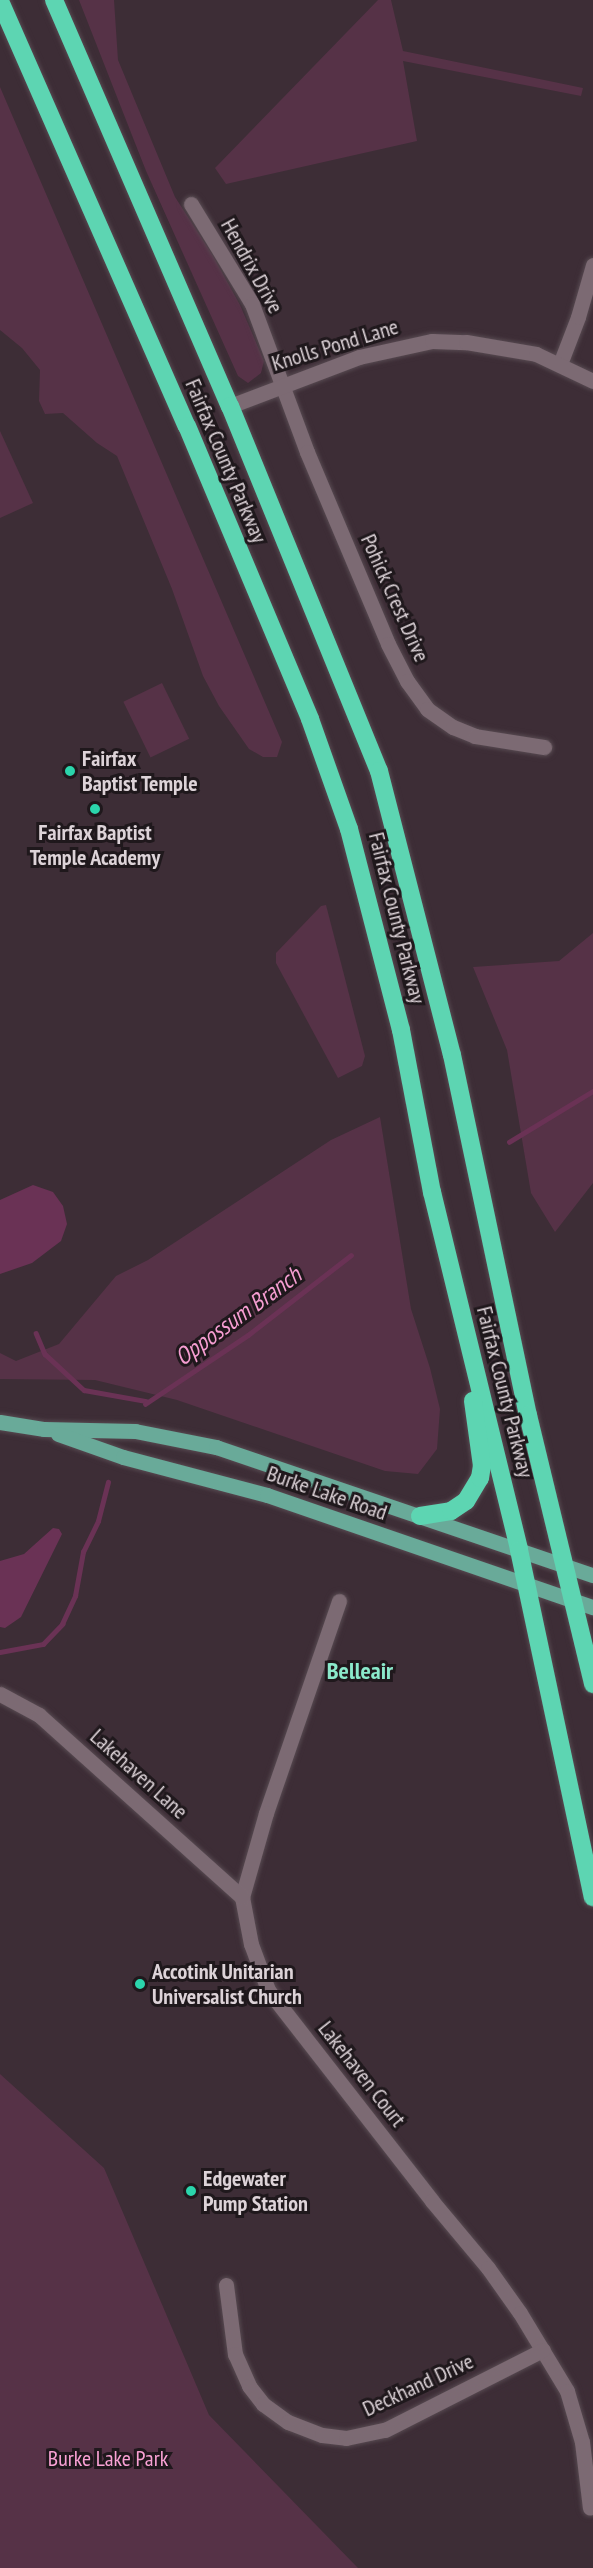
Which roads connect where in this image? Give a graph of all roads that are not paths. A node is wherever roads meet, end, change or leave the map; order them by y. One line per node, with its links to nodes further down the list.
1 (54, 0): 8 (highway, Fairfax County Parkway)
2 (0, 1): 10 (highway, Fairfax County Parkway)
3 (191, 204): 7 (street, Hendrix Drive)
4 (593, 265): 5 (street)
5 (560, 364): 6 (street, Knolls Pond Lane); 7 (street, Knolls Pond Lane)
6 (593, 381)
7 (281, 385): 8 (street, Knolls Pond Lane); 9 (street, Pohick Crest Drive)
8 (230, 406): 15 (highway, Fairfax County Parkway)
9 (544, 747)
10 (467, 1342): 13 (highway); 14 (highway, Fairfax County Parkway)
11 (0, 1422): 12 (main road, Burke Lake Road)
12 (44, 1429): 13 (main road, Burke Lake Road); 17 (main road, Burke Lake Road)
13 (420, 1516): 14 (main road, Burke Lake Road)
14 (519, 1550): 15 (main road, Burke Lake Road); 17 (highway, Fairfax County Parkway)
15 (564, 1565): 16 (main road, Burke Lake Road); 19 (highway, Fairfax County Parkway)
16 (593, 1575)
17 (525, 1584): 19 (main road, Burke Lake Road); 24 (highway, Fairfax County Parkway)
18 (339, 1600): 23 (street, Lakehaven Court)
19 (572, 1600): 20 (main road, Burke Lake Road); 21 (highway, Fairfax County Parkway)
20 (593, 1607)
21 (593, 1684)
22 (0, 1694): 23 (street, Lakehaven Lane)
23 (242, 1897): 26 (street, Lakehaven Court)
24 (593, 1897)
25 (226, 2285): 26 (street, Deckhand Drive)
26 (543, 2350): 27 (street, Lakehaven Court)
27 (590, 2508)

